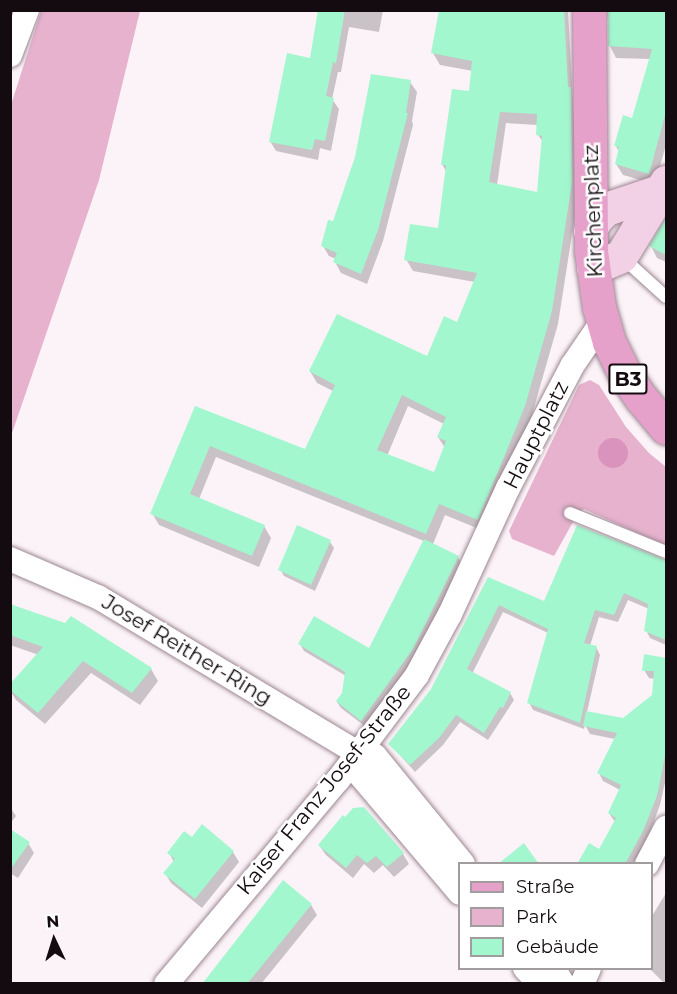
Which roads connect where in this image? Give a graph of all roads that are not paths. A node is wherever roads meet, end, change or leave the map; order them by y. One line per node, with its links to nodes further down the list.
1 (27, 10): 3 (street)
2 (589, 10): 4 (main road, Kirchenplatz / B3)
3 (10, 56)
4 (591, 180): 6 (street); 7 (main road, Kirchenplatz / B3)
5 (664, 186): 6 (street); 8 (street)
6 (616, 204): 7 (street)
7 (590, 231): 8 (main road, Kirchenplatz / B3)
8 (607, 262): 9 (lane); 10 (main road, Kirchenplatz / B3)
9 (666, 297)
10 (602, 322): 11 (main road, Kirchenplatz / B3); 13 (street, Hauptplatz)
11 (666, 428)
12 (570, 513): 14 (lane)
13 (478, 552): 16 (street, Kaiser Franz Josef-Straße)
14 (666, 552)
15 (10, 559): 16 (street, Josef Reither-Ring)
16 (358, 753): 18 (street, Josef Reither-Ring); 20 (street); 24 (street, Kaiser Franz Josef-Straße)
17 (666, 828): 19 (street)
18 (462, 862)
19 (648, 862)
20 (458, 891)
21 (526, 970): 25 (street)
22 (554, 970): 26 (street)
23 (589, 970): 27 (street)
24 (166, 984)
25 (540, 984)
26 (563, 984)
27 (582, 984)

